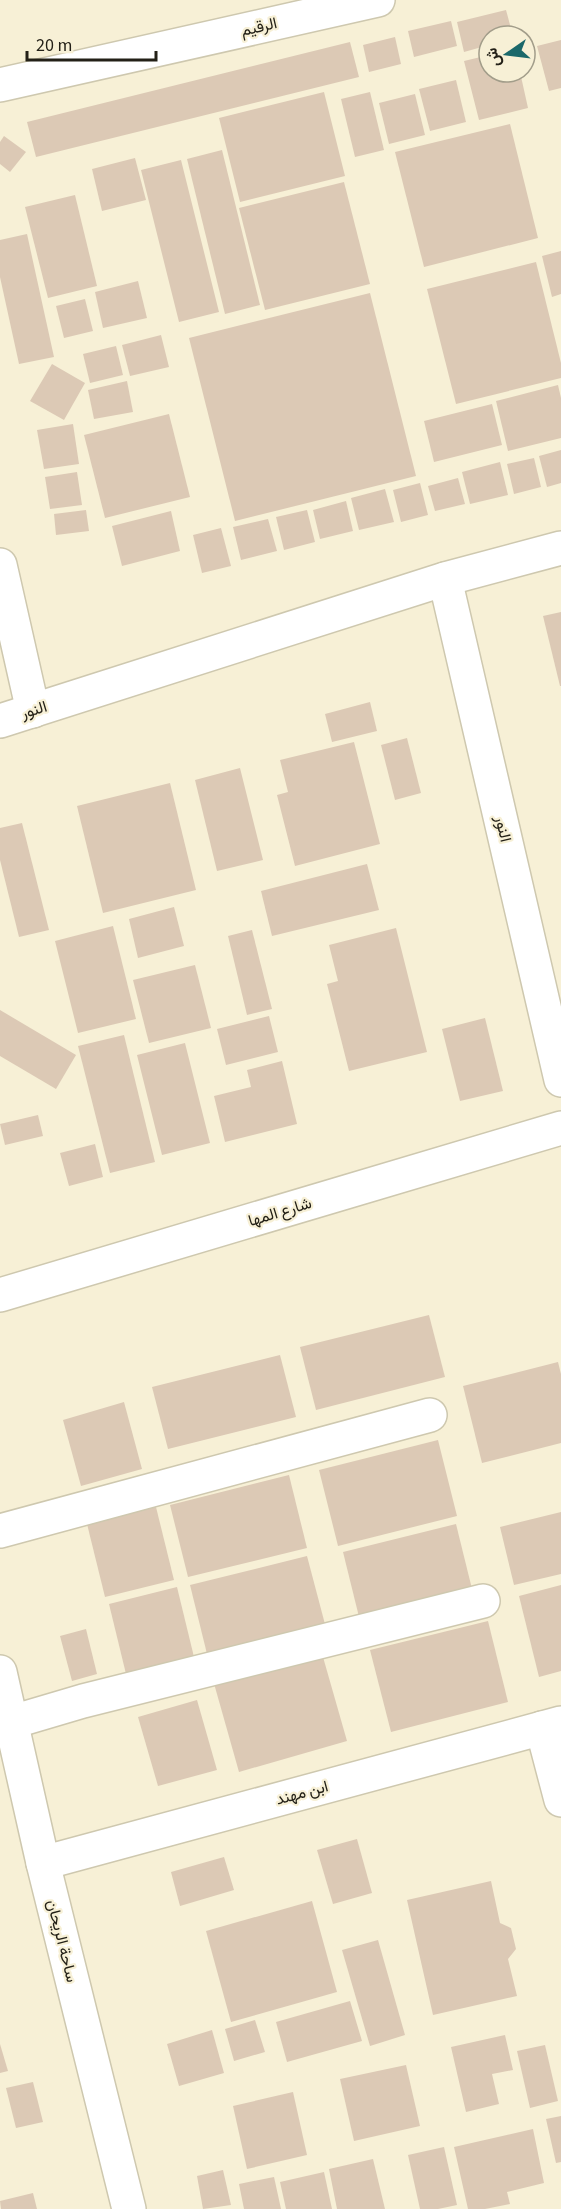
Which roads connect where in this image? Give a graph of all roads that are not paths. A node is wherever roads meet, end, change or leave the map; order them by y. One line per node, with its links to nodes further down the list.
1 (378, 0): 2 (street, الرقيم)
2 (0, 85)
3 (561, 549): 5 (street, النور)
4 (0, 565): 6 (street)
5 (446, 579): 6 (street, النور); 8 (street, النور)
6 (33, 711): 7 (street, النور)
7 (0, 721)
8 (561, 1080)
9 (561, 1128): 10 (street, شارع المها)
10 (0, 1295)
11 (430, 1415): 12 (street)
12 (0, 1532)
13 (483, 1600): 15 (street)
14 (0, 1672): 15 (street, ساحة الريحان)
15 (12, 1722): 18 (street, ساحة الريحان)
16 (551, 1726): 17 (street); 18 (street, ابن مهند)
17 (561, 1800)
18 (43, 1863): 19 (street, ساحة الريحان)
19 (129, 2209)

